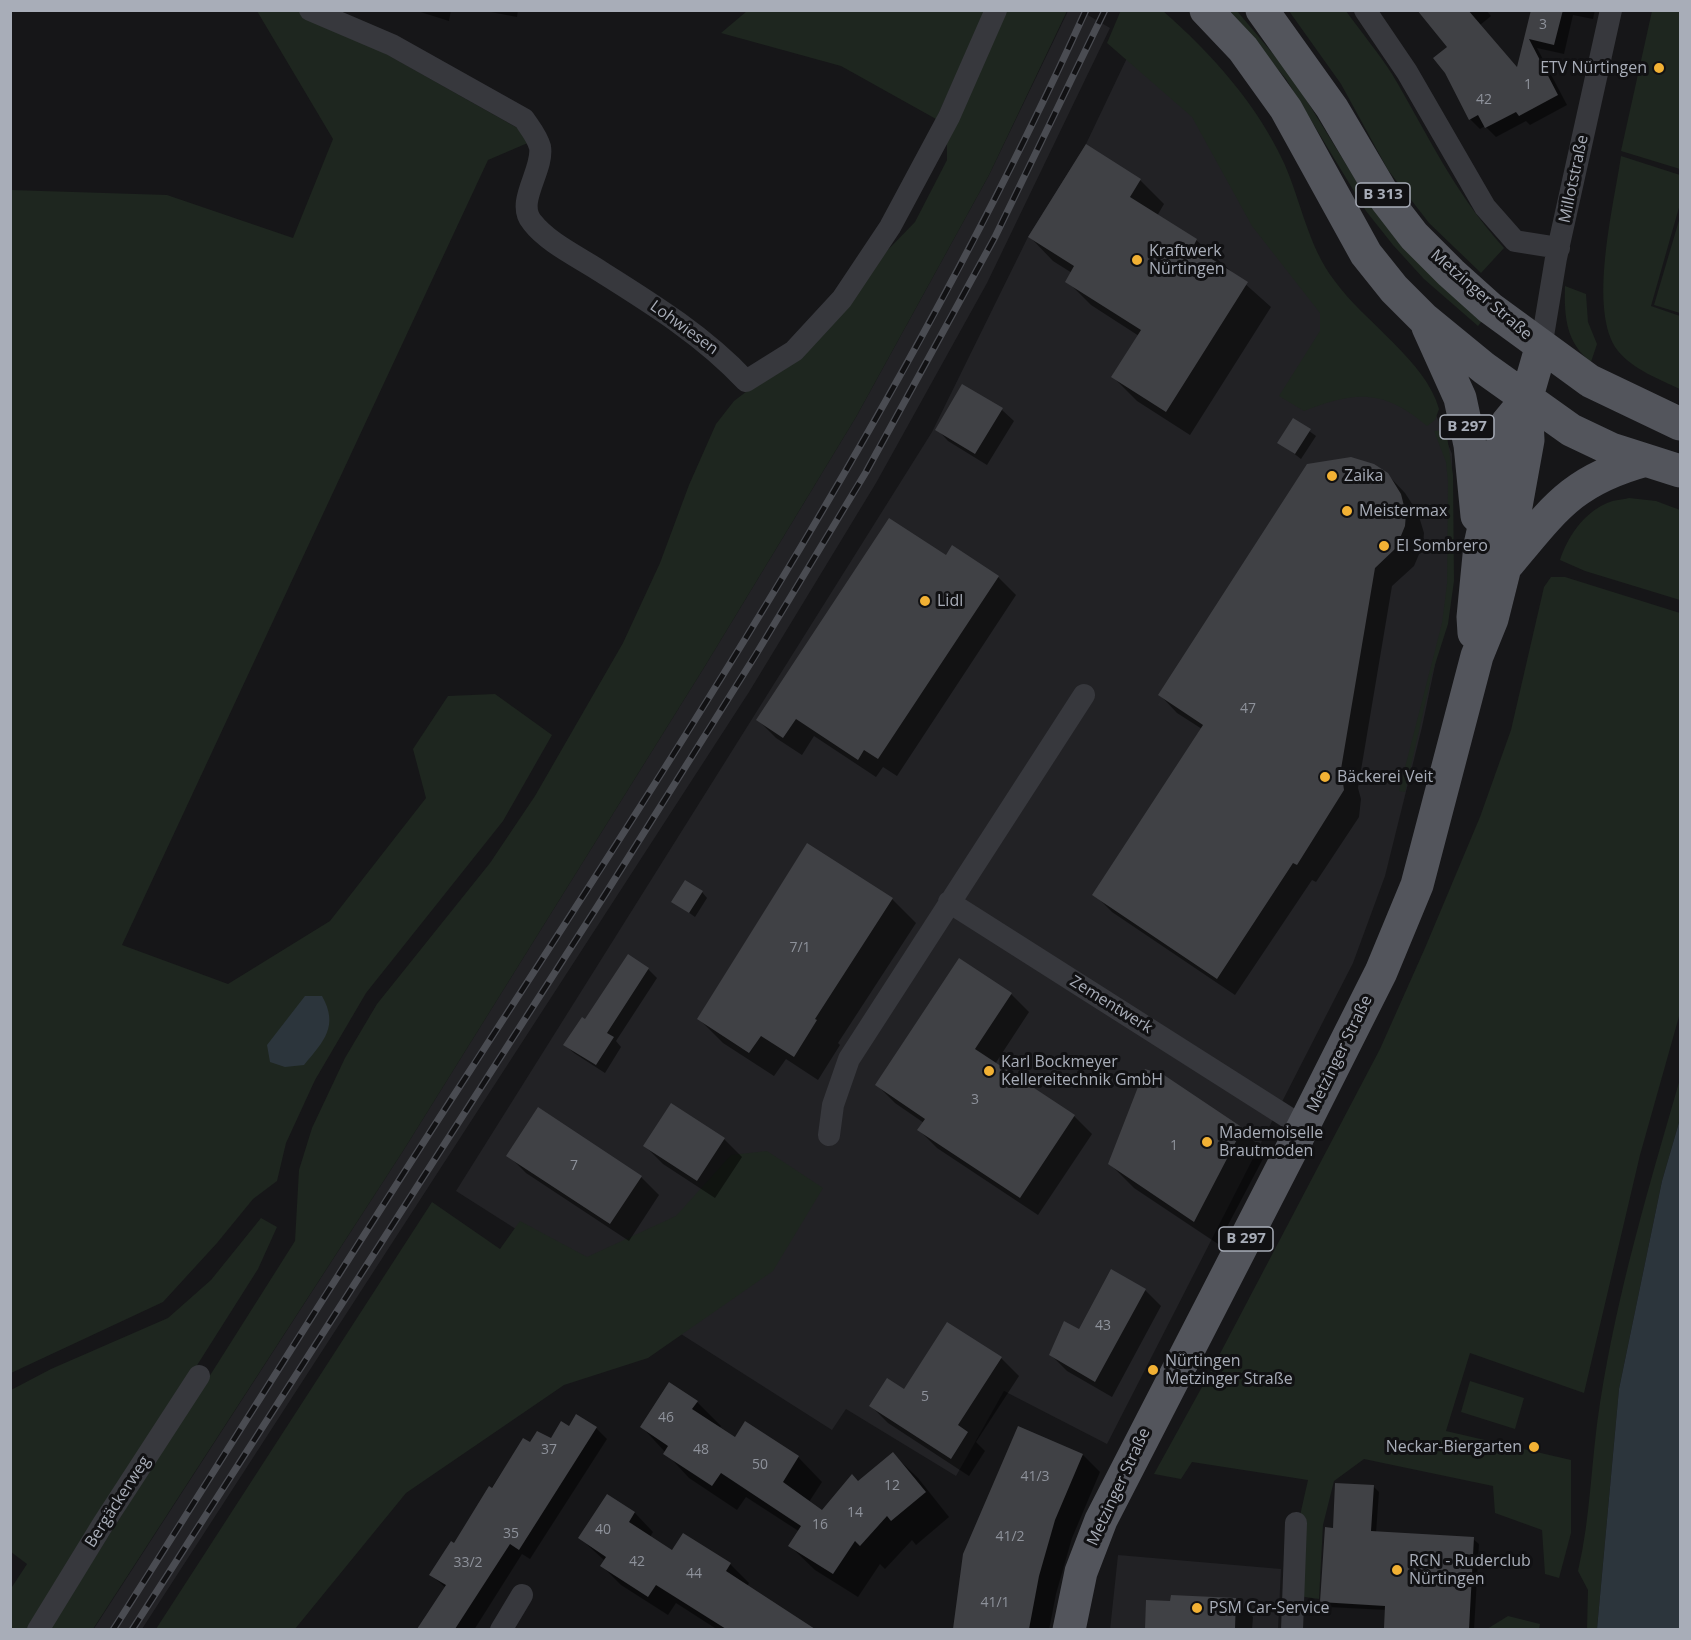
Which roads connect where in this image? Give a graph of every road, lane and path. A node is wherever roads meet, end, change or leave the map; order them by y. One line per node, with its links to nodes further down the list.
1 (310, 10): 2 (street, Lohwiesen)
2 (996, 10)
3 (1206, 10): 8 (main road, B 313)
4 (1262, 10): 9 (main road, Metzinger Straße / B 313)
5 (1365, 10): 7 (street)
6 (1611, 10): 7 (street, Millotstraße)
7 (1559, 248): 9 (street, Millotstraße)
8 (1423, 318): 10 (main road, B 313); 14 (main road, B 297)
9 (1542, 348): 10 (main road, Metzinger Straße / B 297); 11 (main road, B 313)
10 (1516, 411): 12 (main road, B 313); 14 (main road, Metzinger Straße / B 297); 15 (main road, Metzinger Straße / B 297)
11 (1680, 424)
12 (1646, 460): 13 (main road); 15 (main road, B 297)
13 (1680, 471)
14 (1480, 545): 16 (main road, Metzinger Straße / B 297)
15 (1505, 567): 16 (main road, Metzinger Straße / B 297)
16 (1477, 656): 19 (main road, Metzinger Straße / B 297)
17 (1084, 695): 18 (street)
18 (949, 902): 19 (street, Zementwerk); 20 (street)
19 (1304, 1127): 26 (main road, Metzinger Straße / B 297)
20 (829, 1135)
21 (199, 1376): 24 (street, Bergäckerweg)
22 (1296, 1523): 27 (street)
23 (522, 1595): 25 (street)
24 (38, 1629)
25 (501, 1629)
26 (1069, 1629)
27 (1292, 1629)

